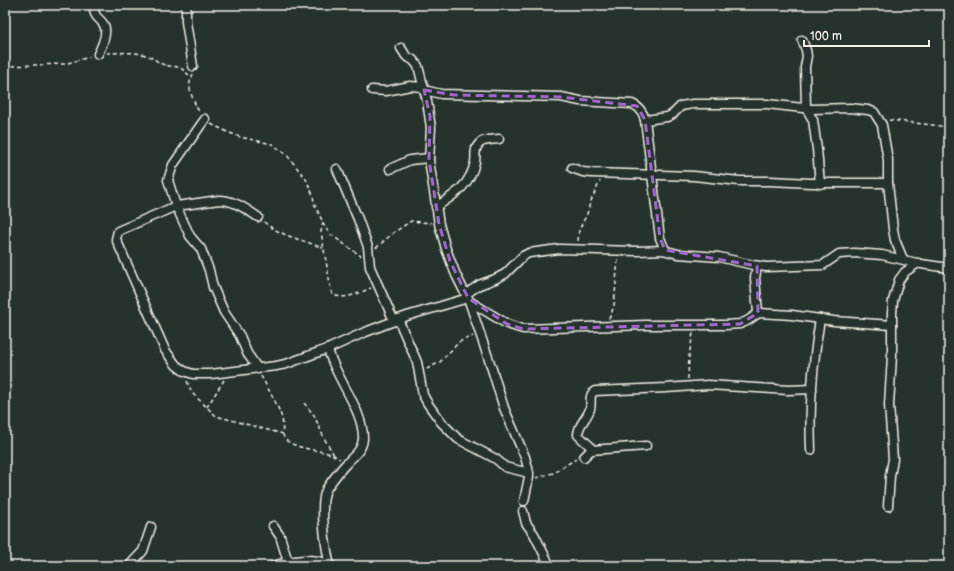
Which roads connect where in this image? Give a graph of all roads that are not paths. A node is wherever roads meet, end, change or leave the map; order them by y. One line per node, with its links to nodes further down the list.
1 (94, 5): 5 (street)
2 (186, 5): 6 (street)
3 (802, 40): 9 (street)
4 (401, 48): 7 (street)
5 (98, 54)
6 (193, 66)
7 (424, 89): 8 (street); 11 (street); 13 (street)
8 (372, 90)
9 (806, 108): 11 (street); 18 (street); 19 (street)
10 (205, 119): 20 (street)
11 (645, 120): 17 (street)
12 (499, 139): 21 (street)
13 (429, 158): 16 (street); 21 (street)
14 (572, 168): 17 (street)
15 (337, 169): 31 (street)
16 (390, 169)
17 (651, 174): 19 (street); 23 (street)
18 (888, 183): 19 (street); 24 (street)
19 (820, 184)
20 (177, 206): 22 (street); 34 (street); 34 (street)
21 (436, 207): 28 (street)
22 (258, 217)
23 (665, 250): 26 (street); 28 (street)
24 (903, 259): 25 (street); 26 (street)
25 (918, 263): 27 (street); 32 (street)
26 (758, 266): 29 (street)
27 (949, 268)
28 (468, 297): 29 (street); 31 (street); 40 (street)
29 (758, 313): 30 (street)
30 (820, 319): 32 (street); 35 (street)
31 (396, 320): 33 (street); 40 (street)
32 (892, 325): 42 (street)
33 (328, 349): 34 (street); 47 (street)
34 (258, 369)
35 (812, 389): 37 (street); 38 (street)
36 (646, 446): 37 (street)
37 (591, 450): 39 (street)
38 (811, 450)
39 (584, 457)
40 (529, 476): 41 (street)
41 (524, 501)
42 (888, 506)
43 (523, 511): 50 (street)
44 (273, 526): 46 (street)
45 (151, 527): 48 (street)
46 (288, 562): 47 (street); 49 (street)
47 (330, 565)
48 (129, 566)
49 (273, 566)
50 (550, 566)

